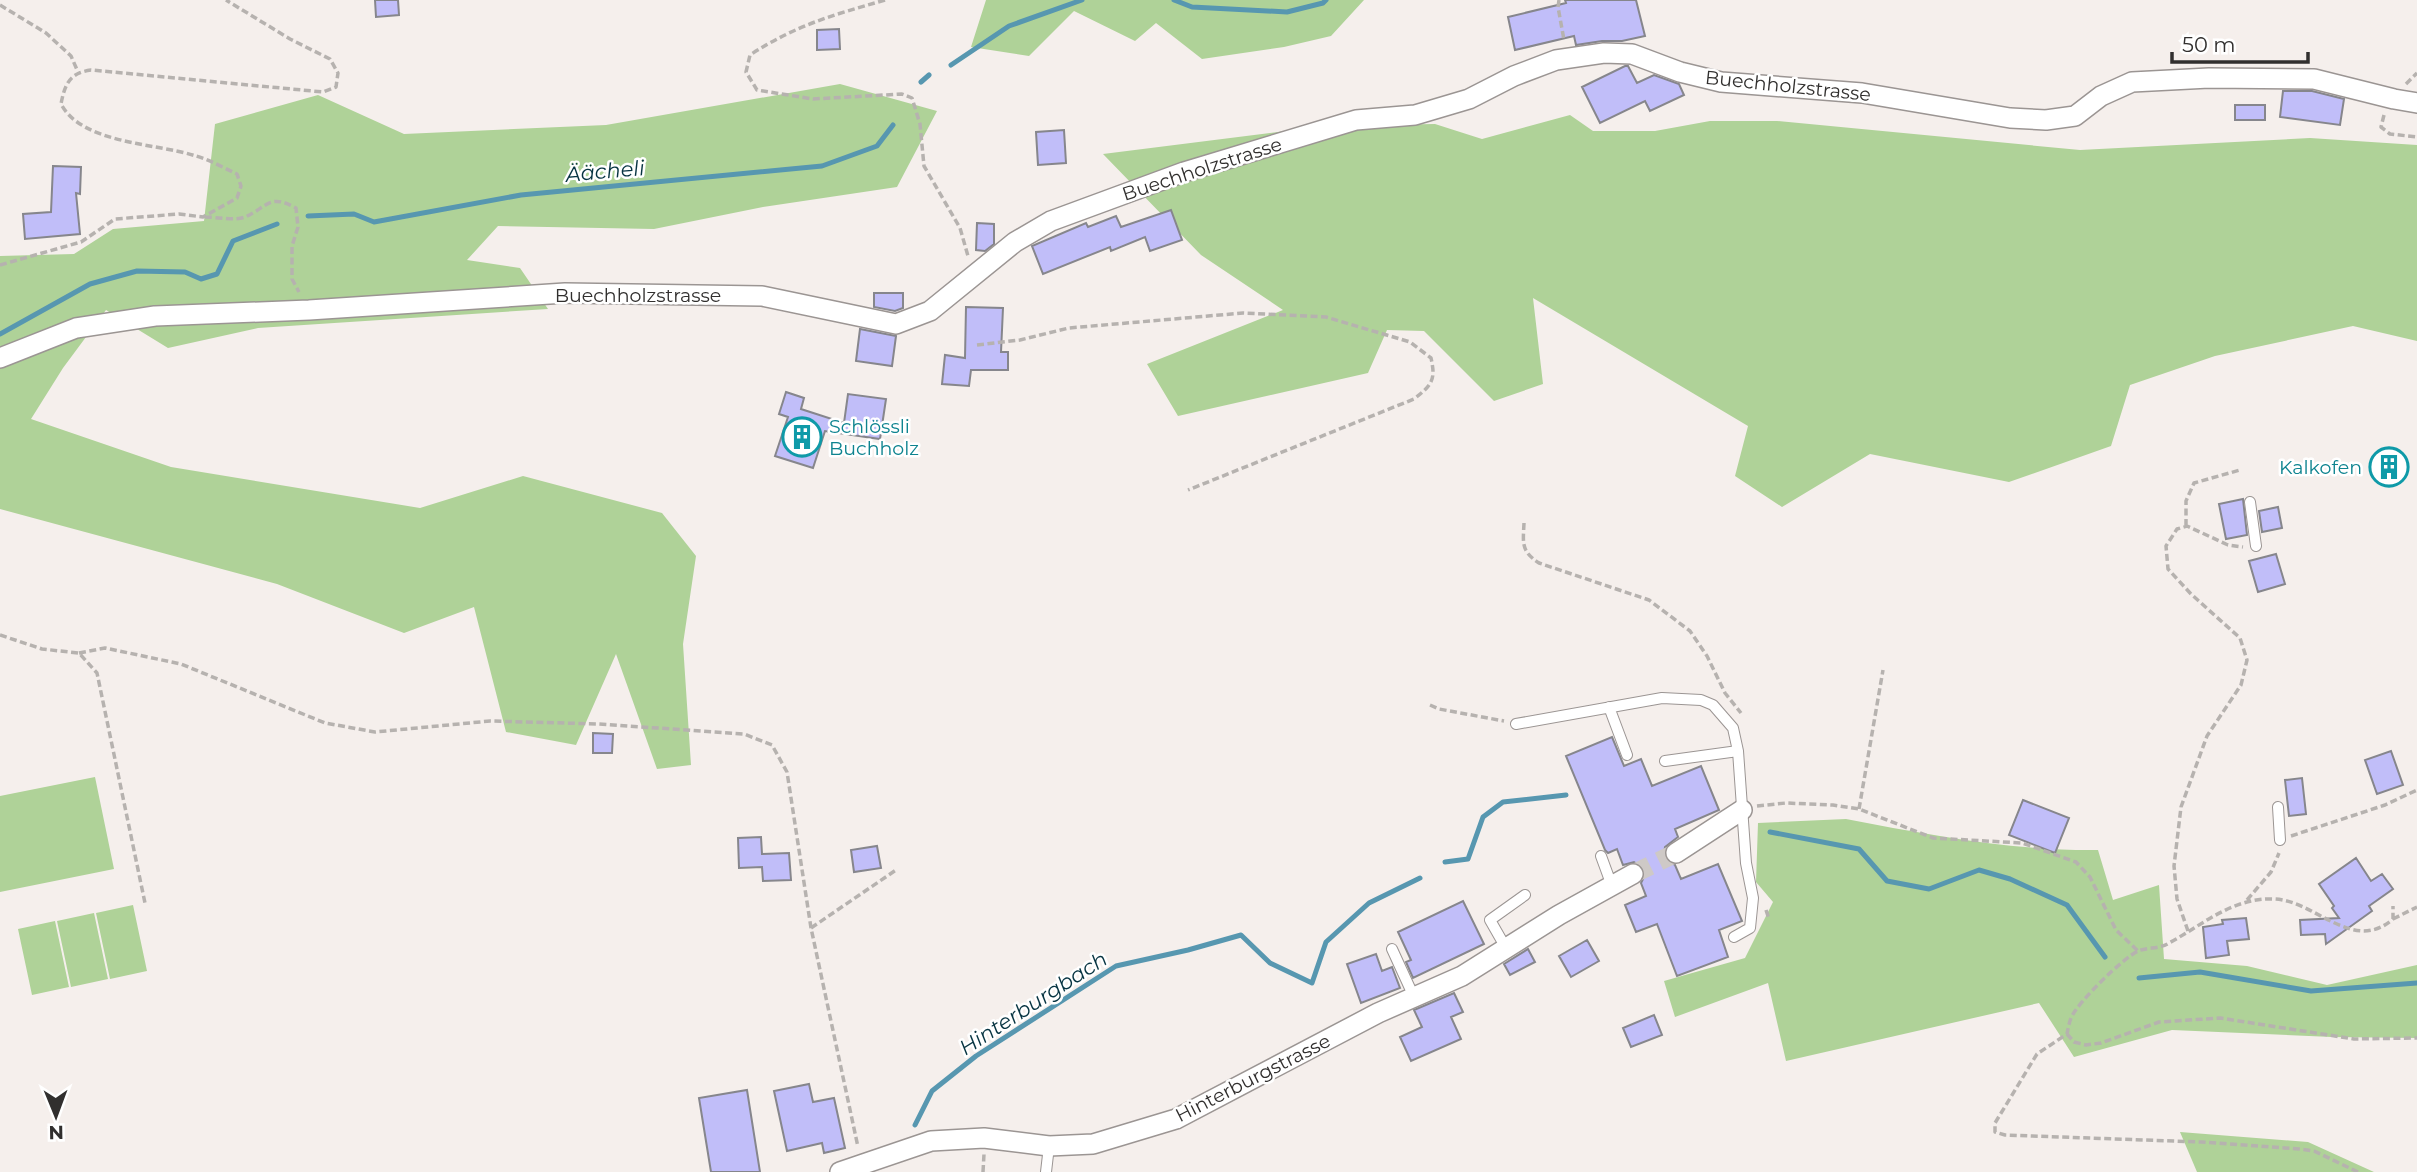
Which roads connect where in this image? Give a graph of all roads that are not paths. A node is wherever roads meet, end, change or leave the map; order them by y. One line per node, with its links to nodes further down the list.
1 (2417, 103): 2 (street, Buechholzstrasse)
2 (0, 358)
3 (2250, 502): 4 (lane)
4 (2256, 546)
5 (1609, 707): 6 (lane); 7 (lane); 8 (lane)
6 (1516, 724)
7 (1738, 751): 9 (lane); 11 (lane)
8 (1627, 755)
9 (1665, 761)
10 (2278, 807): 12 (lane)
11 (1742, 810): 13 (street); 18 (lane)
12 (2280, 840)
13 (1676, 853)
14 (1601, 856): 16 (lane)
15 (1633, 874): 16 (street, Hinterburgstrasse)
16 (1612, 886): 19 (street, Hinterburgstrasse)
17 (1525, 895): 19 (lane)
18 (1734, 937)
19 (1506, 948): 21 (street, Hinterburgstrasse)
20 (1392, 949): 21 (lane)
21 (1414, 997): 22 (street, Hinterburgstrasse)
22 (1049, 1146): 23 (street, Hinterburgstrasse); 24 (lane)
23 (840, 1172)
24 (1046, 1172)

